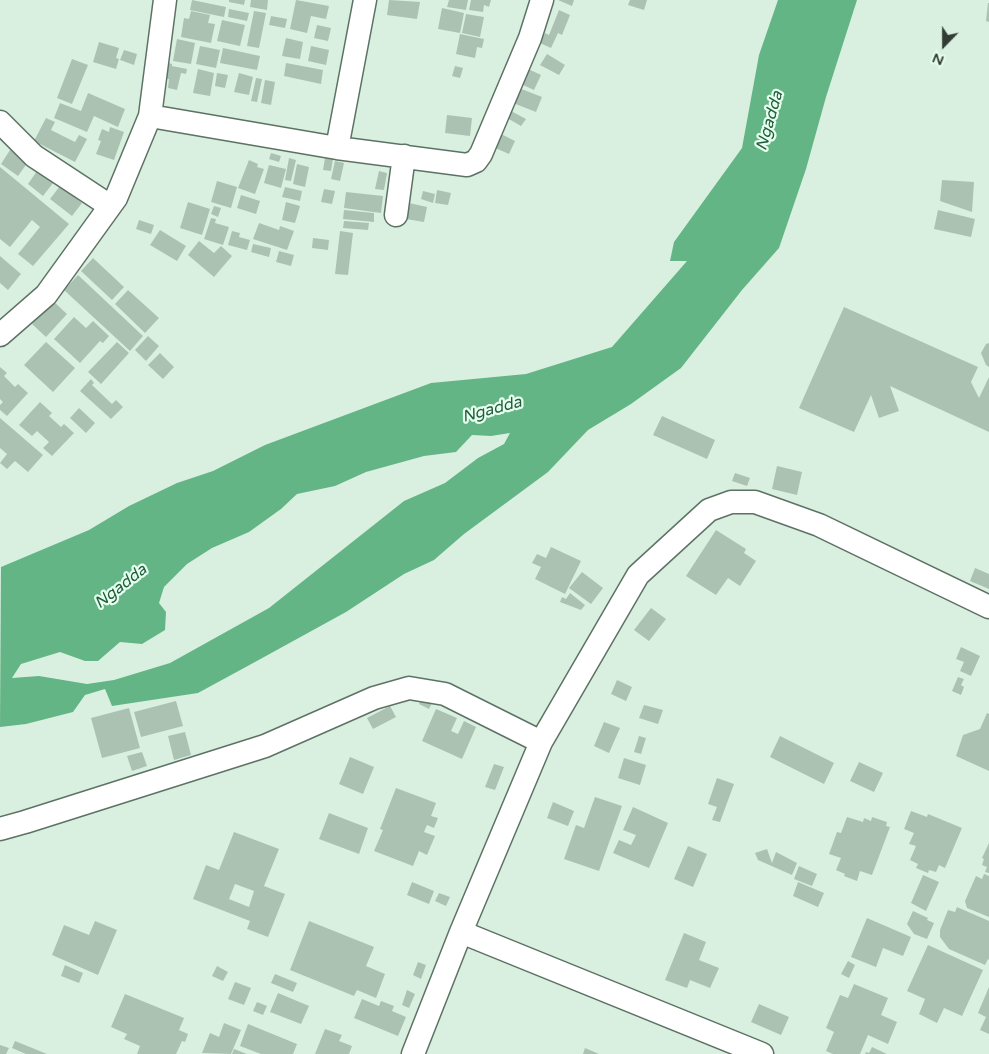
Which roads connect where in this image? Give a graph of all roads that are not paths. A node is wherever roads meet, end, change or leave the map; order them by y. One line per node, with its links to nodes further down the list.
1 (165, 0): 4 (street)
2 (365, 0): 6 (street)
3 (542, 0): 7 (street)
4 (150, 116): 6 (street); 8 (street)
5 (0, 122): 8 (street)
6 (337, 148): 7 (street)
7 (404, 156): 9 (street)
8 (110, 206): 10 (street)
9 (396, 215)
10 (0, 335)
11 (989, 607): 12 (street)
12 (542, 742): 13 (street); 14 (street)
13 (0, 828)
14 (461, 932): 15 (street); 16 (street)
15 (413, 1054)
16 (762, 1054)

